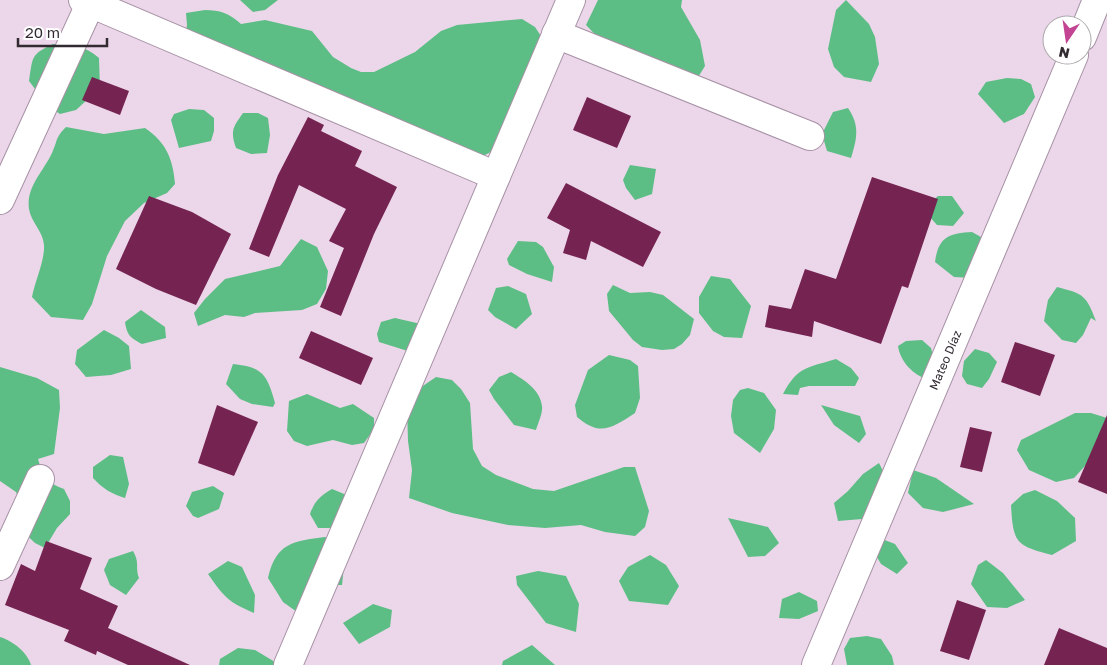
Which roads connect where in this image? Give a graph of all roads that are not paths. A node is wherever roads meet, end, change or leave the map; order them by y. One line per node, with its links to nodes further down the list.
1 (571, 0): 5 (street)
2 (1098, 0): 4 (street)
3 (88, 1): 8 (street); 9 (street)
4 (1091, 15)
5 (556, 34): 7 (street); 8 (street)
6 (1070, 65): 13 (street, Mateo Díaz)
7 (810, 136)
8 (496, 176): 12 (street)
9 (0, 200)
10 (40, 479): 11 (street)
11 (0, 566)
12 (288, 665)
13 (816, 665)

